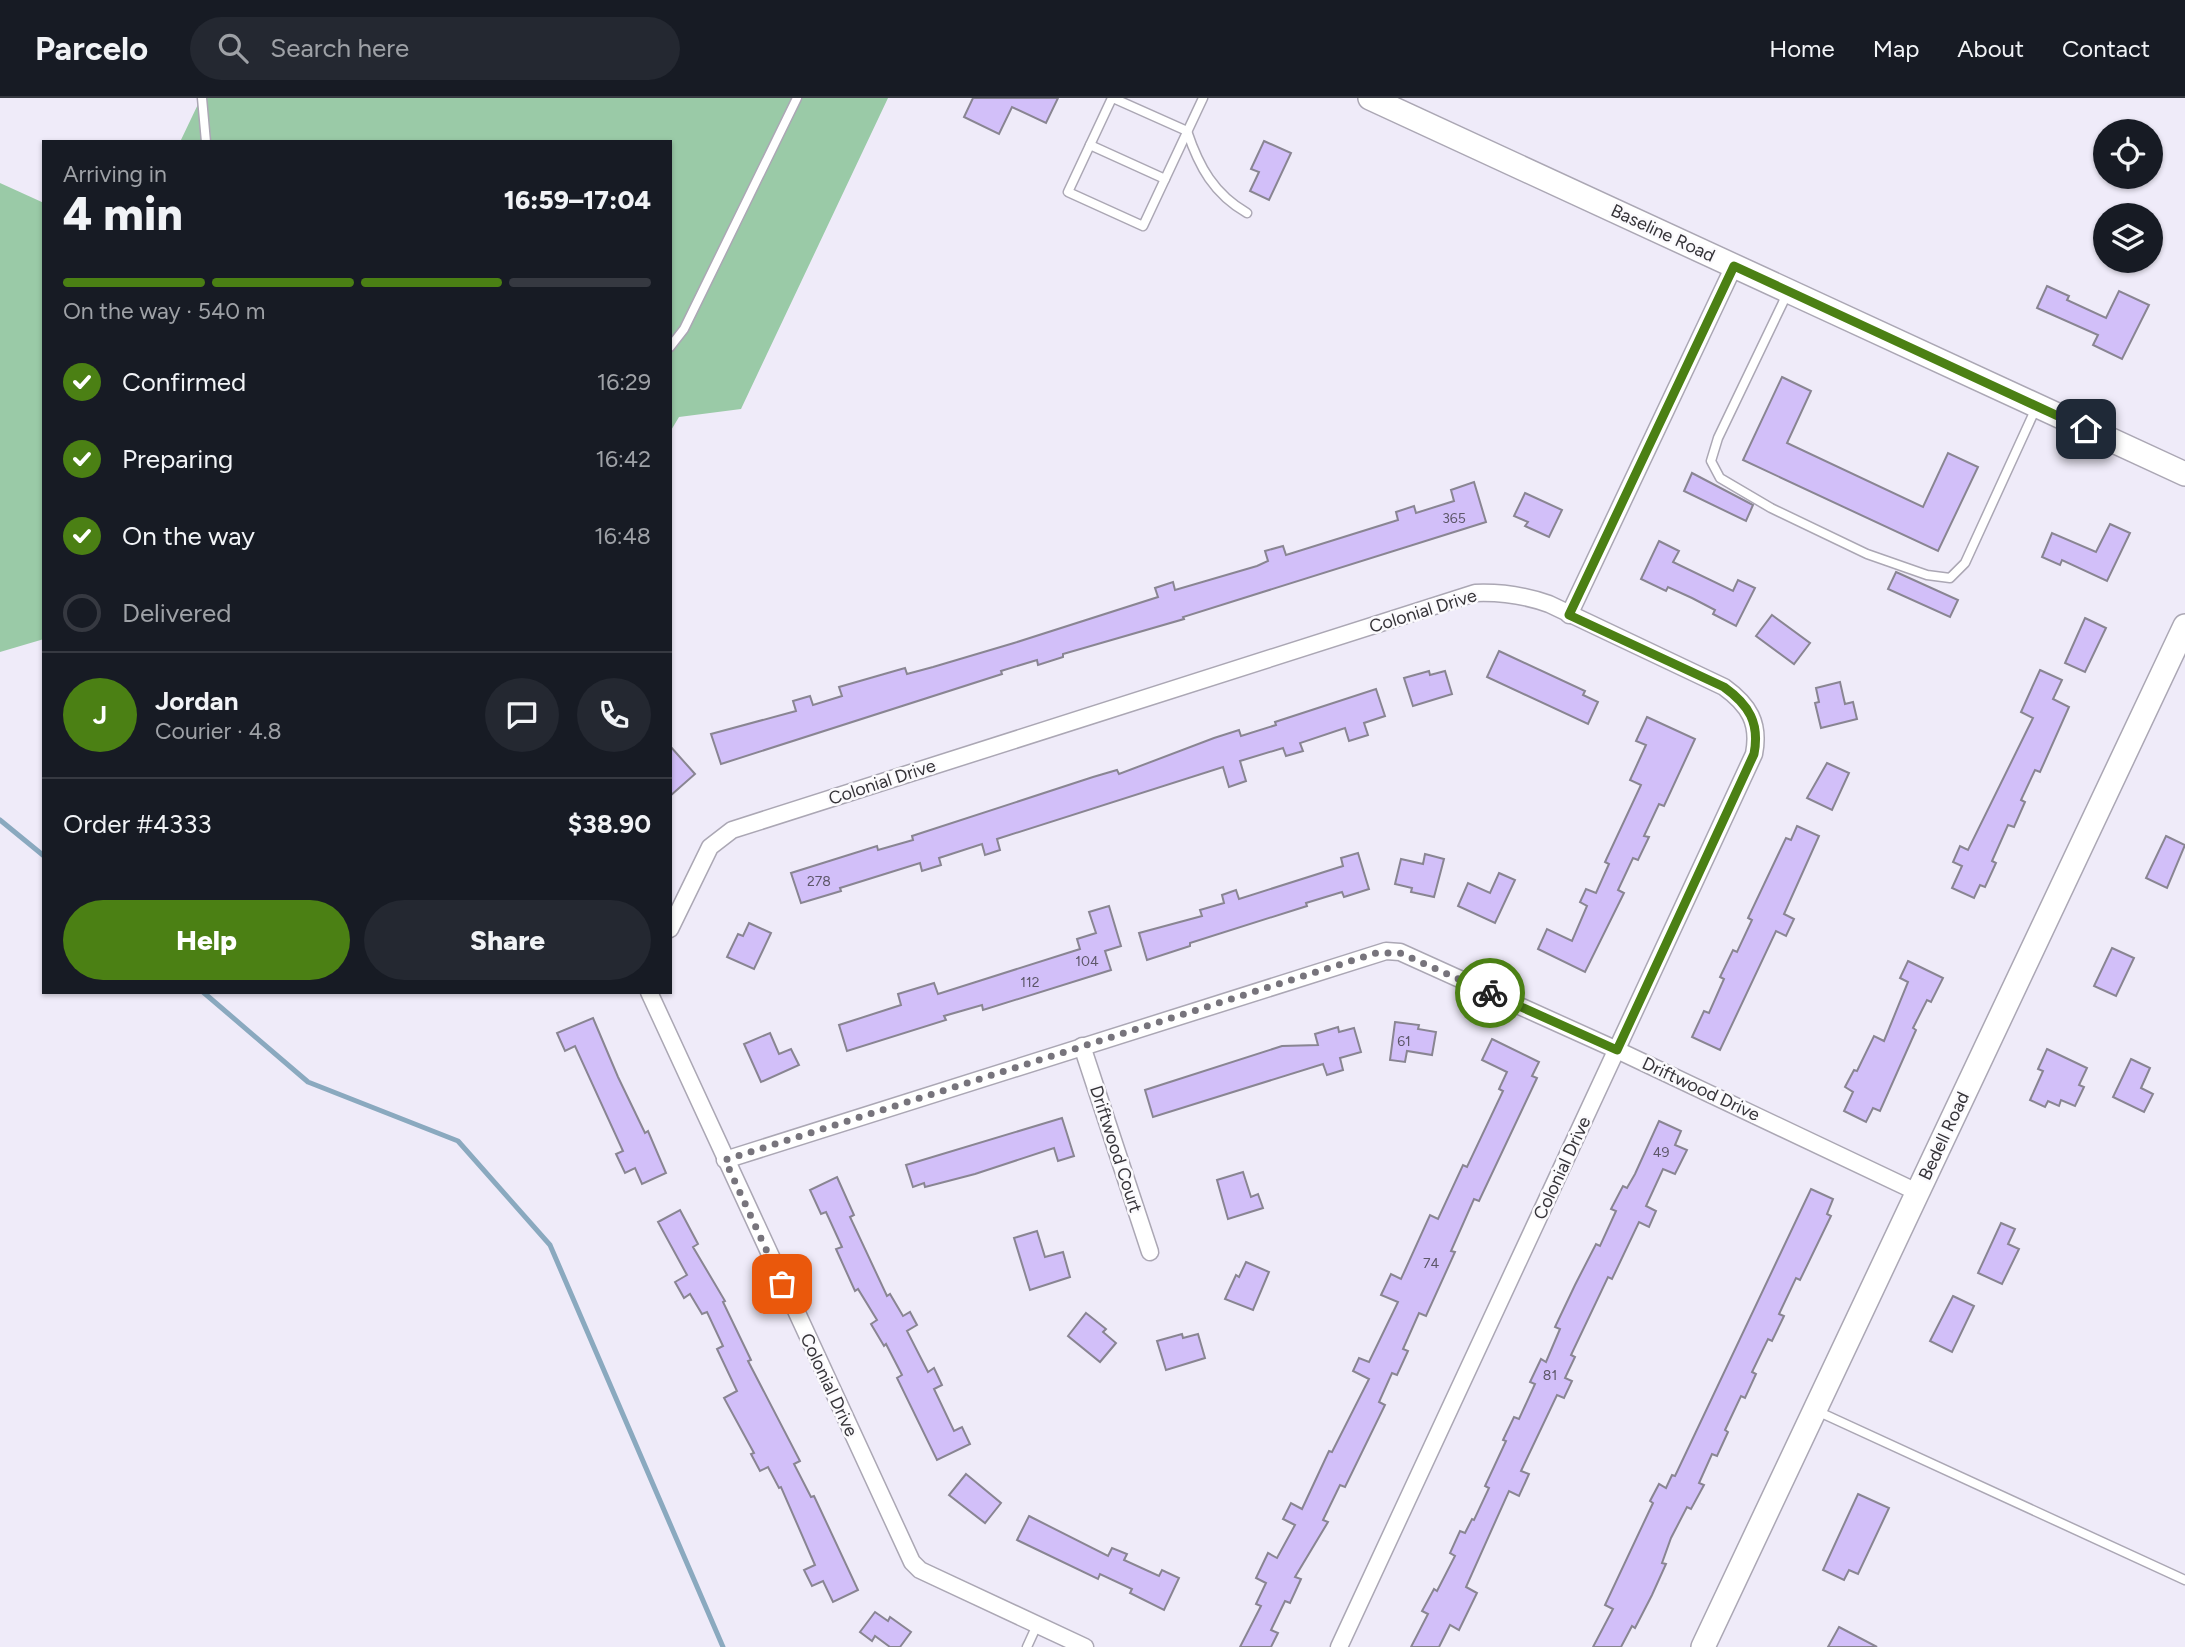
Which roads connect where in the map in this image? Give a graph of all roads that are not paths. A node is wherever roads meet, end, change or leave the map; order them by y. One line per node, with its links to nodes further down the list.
1 (202, 98): 7 (lane)
2 (797, 98): 13 (lane)
3 (1113, 98): 6 (lane); 8 (lane)
4 (1203, 98): 6 (lane)
5 (1370, 98): 11 (street, Baseline Road)
6 (1187, 131): 9 (lane); 10 (lane)
7 (206, 140)
8 (1090, 145): 9 (lane); 9 (lane)
9 (1165, 179)
10 (1247, 213)
11 (1734, 266): 12 (street, Baseline Road); 16 (street)
12 (1788, 291): 14 (street, Baseline Road); 14 (lane)
13 (672, 344)
14 (2037, 405): 15 (street, Baseline Road)
15 (2185, 474)
16 (1569, 615): 18 (street, Colonial Drive); 21 (street, Colonial Drive)
17 (2185, 626): 23 (street, Bedell Road)
18 (672, 925)
19 (650, 994): 22 (street, Colonial Drive)
20 (1082, 1046): 21 (street, Driftwood Drive); 22 (street, Driftwood Drive); 24 (street, Driftwood Court)
21 (1617, 1050): 23 (street, Driftwood Drive); 30 (street, Colonial Drive)
22 (725, 1160): 27 (street, Colonial Drive)
23 (1917, 1192): 25 (street, Bedell Road)
24 (1150, 1252)
25 (1815, 1410): 26 (lane); 31 (street, Bedell Road)
26 (2185, 1580)
27 (1037, 1625): 28 (lane); 29 (street, Colonial Drive)
28 (1027, 1647)
29 (1085, 1647)
30 (1339, 1647)
31 (1703, 1647)

